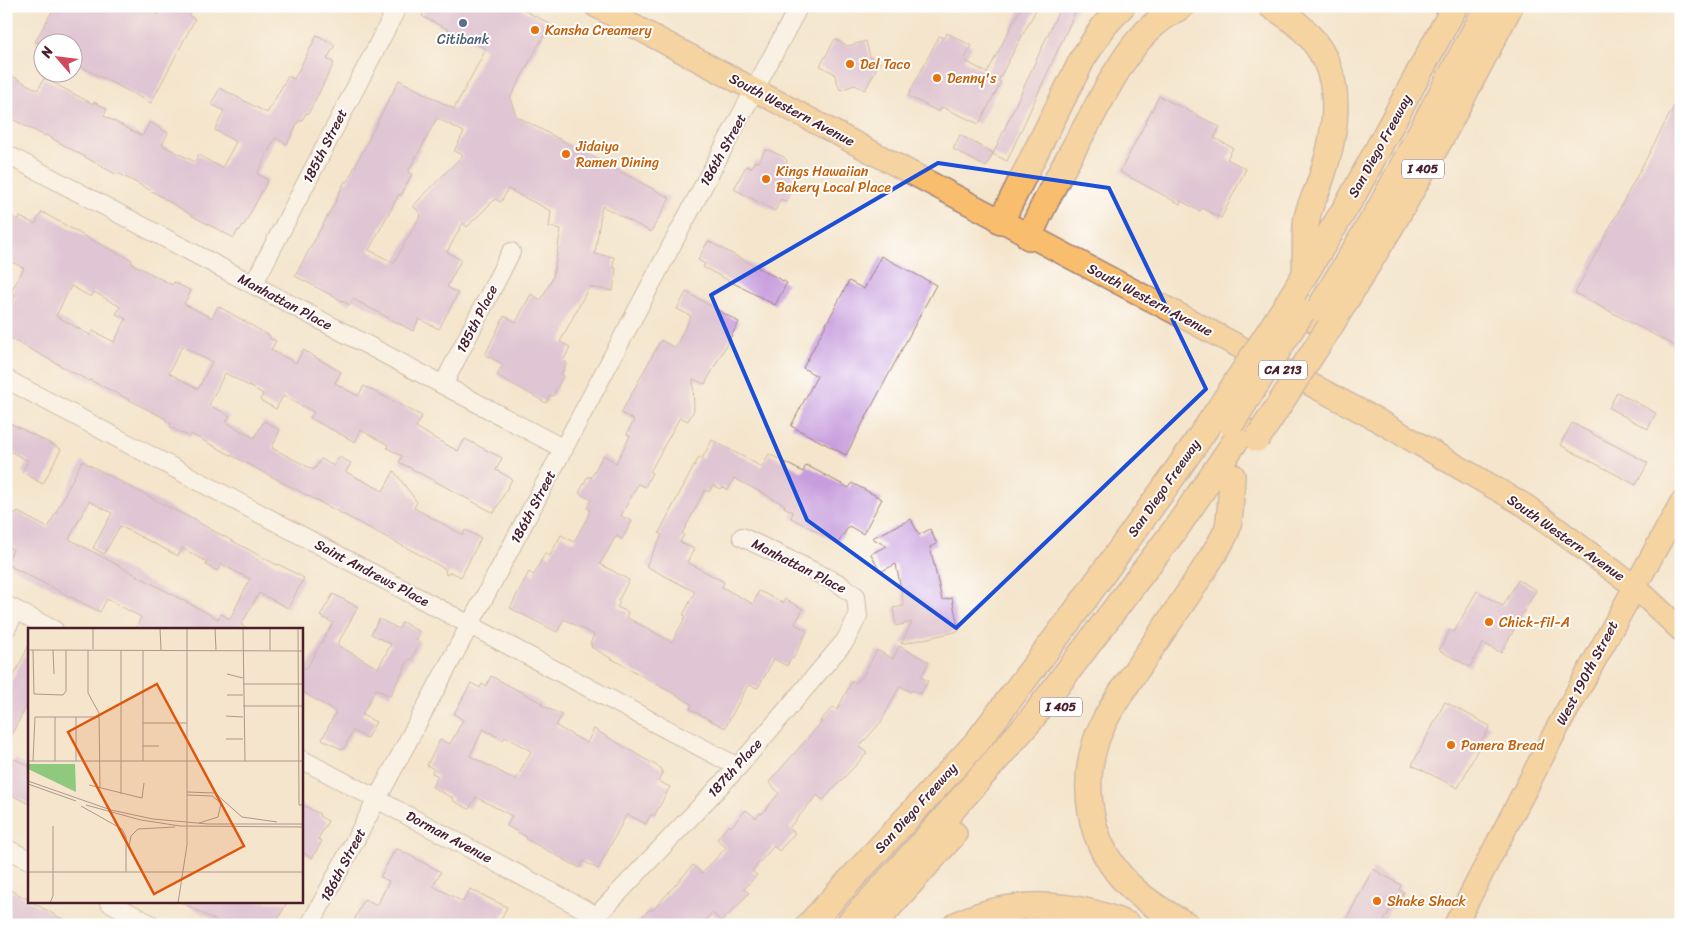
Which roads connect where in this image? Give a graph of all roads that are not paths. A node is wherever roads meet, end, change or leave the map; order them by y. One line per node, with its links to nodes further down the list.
1 (398, 6): 17 (street, 185th Street)
2 (596, 6): 11 (main road, South Western Avenue)
3 (800, 6): 11 (street, 186th Street)
4 (1122, 6): 13 (highway)
5 (1182, 6): 14 (highway)
6 (1271, 6): 16 (highway)
7 (1455, 6): 16 (highway, San Diego Freeway / I 405)
8 (1475, 6): 18 (highway)
9 (1488, 6): 18 (highway)
10 (1510, 6): 18 (highway, San Diego Freeway / I 405)
11 (756, 90): 13 (main road, South Western Avenue); 22 (street, 186th Street)
12 (6, 154): 17 (street, Manhattan Place)
13 (1001, 220): 14 (main road, South Western Avenue)
14 (1029, 237): 26 (main road, South Western Avenue / CA 213)
15 (511, 252): 20 (street, 185th Place)
16 (1305, 274): 18 (highway, San Diego Freeway / I 405)
17 (253, 285): 20 (street, Manhattan Place)
18 (1308, 316): 21 (highway, San Diego Freeway / I 405, bridge); 21 (highway, San Diego Freeway / I 405, bridge)
19 (6, 379): 29 (street, Saint Andrews Place)
20 (442, 385): 22 (street, Manhattan Place)
21 (1236, 427): 23 (highway, San Diego Freeway / I 405); 42 (highway, San Diego Freeway / I 405); 43 (highway)
22 (564, 449): 29 (street, 186th Street)
23 (1232, 476): 44 (highway, San Diego Freeway / I 405); 47 (highway)
24 (1681, 503): 26 (main road, West 190th Street)
25 (742, 537): 27 (street, Manhattan Place)
26 (1634, 586): 32 (main road, South Western Avenue / CA 213); 48 (main road, West 190th Street)
27 (856, 596): 34 (street, 187th Place)
28 (11, 607): 30 (street); 31 (street)
29 (470, 625): 34 (street, Saint Andrews Place); 35 (street, 186th Street)
30 (50, 628)
31 (6, 629)
32 (1681, 630)
33 (302, 760): 35 (street, Dorman Avenue)
34 (738, 767): 39 (street, 187th Place)
35 (378, 799): 39 (street, Dorman Avenue); 41 (street, 186th Street)
36 (6, 848): 37 (street)
37 (28, 859)
38 (114, 904): 40 (street)
39 (592, 920)
40 (152, 925)
41 (310, 925)
42 (809, 925)
43 (848, 925)
44 (873, 925)
45 (956, 925): 46 (highway)
46 (1128, 925)
47 (1187, 925)
48 (1455, 925)

